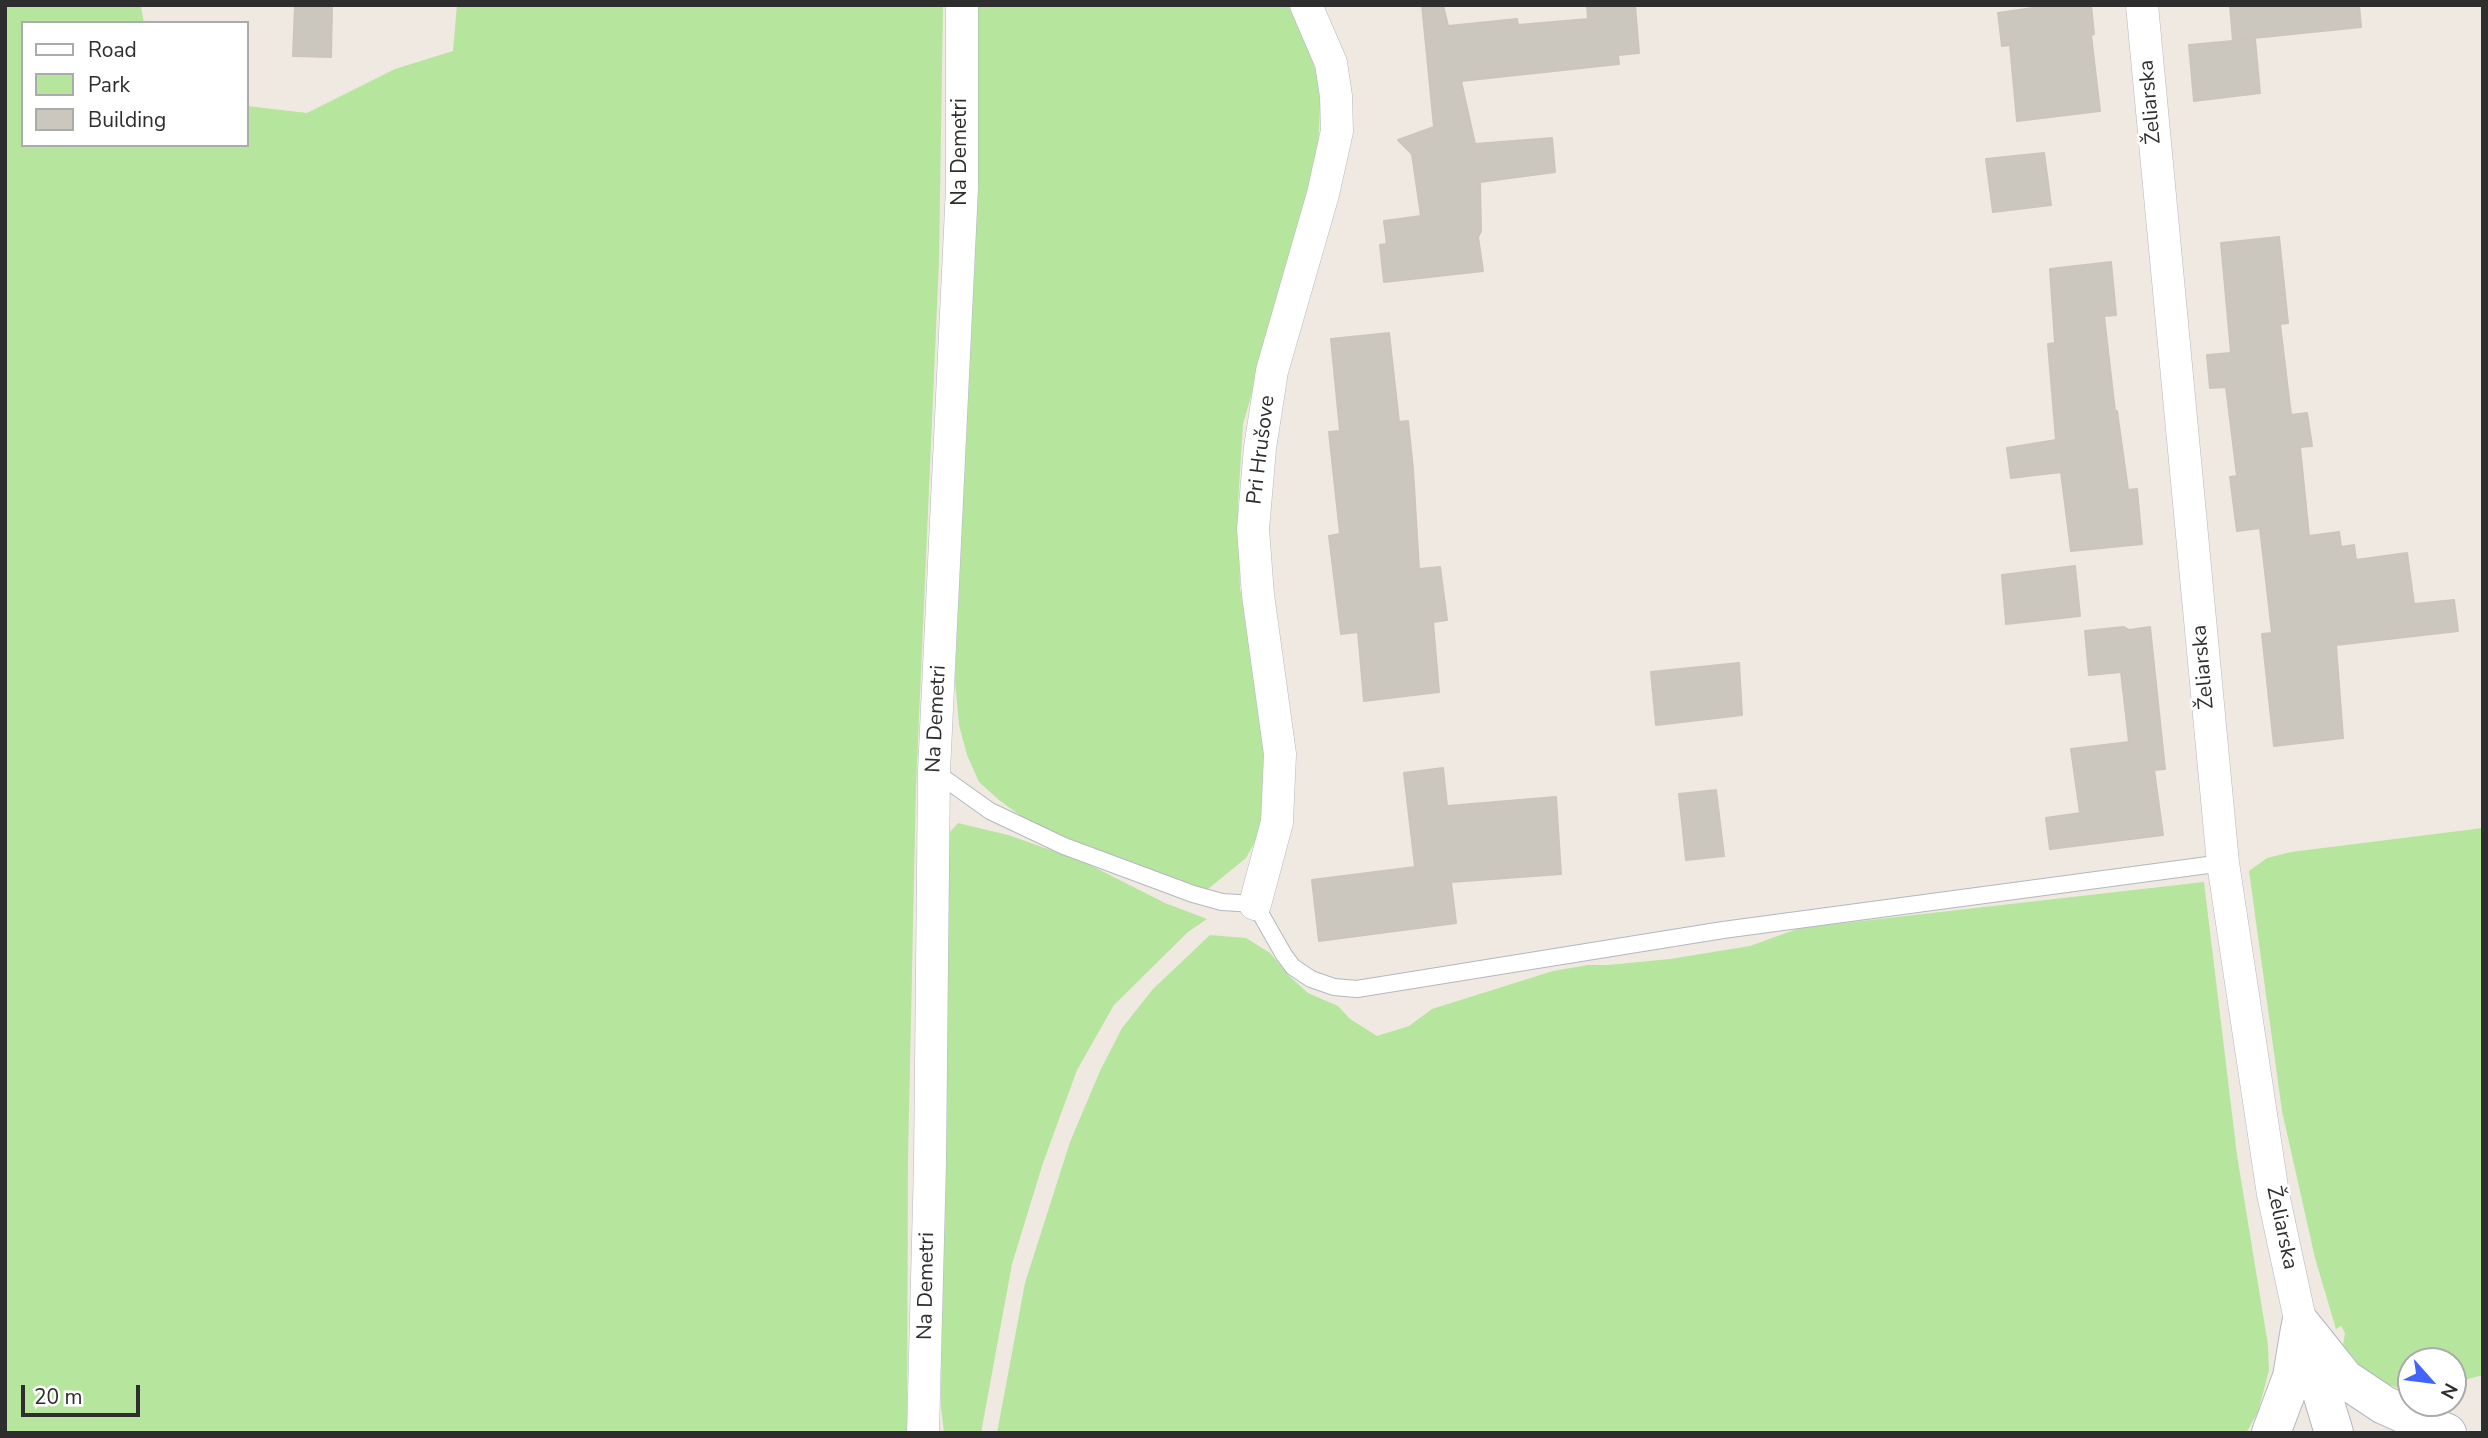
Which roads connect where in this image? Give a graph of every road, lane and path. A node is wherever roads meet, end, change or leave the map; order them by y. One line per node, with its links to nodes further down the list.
1 (961, 5): 4 (street, Na Demetri)
2 (1306, 5): 6 (street, Pri Hrušove)
3 (2142, 5): 5 (street, Želiarska)
4 (934, 771): 6 (lane); 8 (street, Na Demetri)
5 (2223, 863): 6 (lane); 7 (street, Želiarska)
6 (1255, 904)
7 (2301, 1324): 9 (street); 10 (street); 11 (street)
8 (923, 1433)
9 (2271, 1433)
10 (2334, 1433)
11 (2447, 1433)

